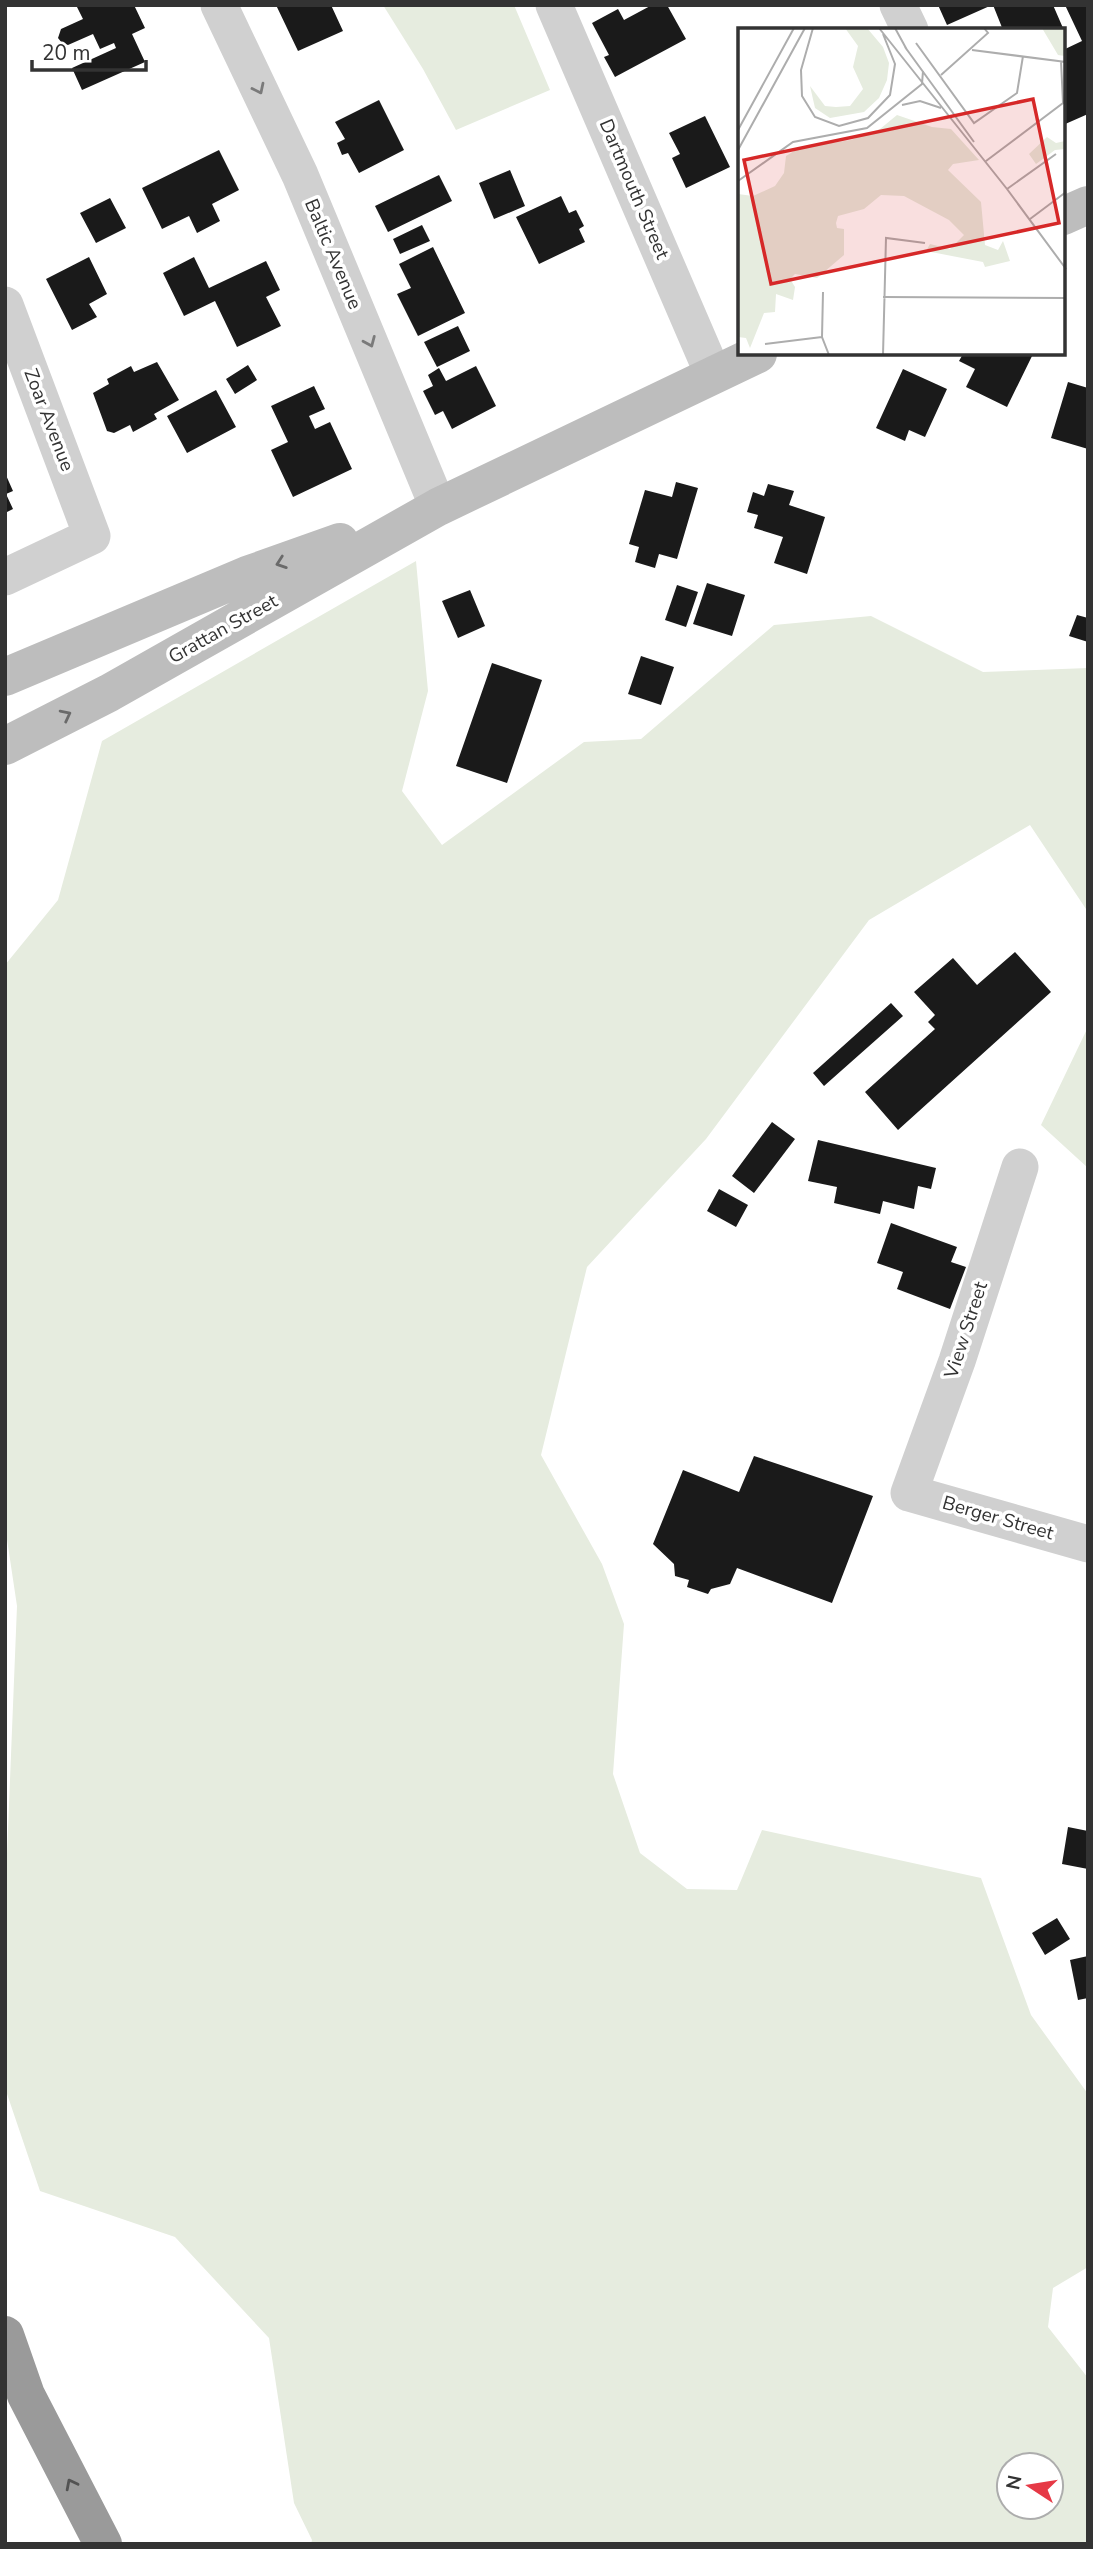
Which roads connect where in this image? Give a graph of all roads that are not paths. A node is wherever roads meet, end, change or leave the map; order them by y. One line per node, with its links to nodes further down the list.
1 (219, 5): 10 (street, Baltic Avenue, one-way to 10)
2 (554, 5): 9 (street, Dartmouth Street)
3 (898, 5): 4 (street)
4 (909, 28)
5 (1088, 205): 6 (main road)
6 (1065, 215)
7 (5, 305): 11 (street, Zoar Avenue)
8 (756, 355): 9 (main road, Grattan Street)
9 (712, 374): 10 (main road, Grattan Street)
10 (438, 507): 12 (main road, Grattan Street, one-way to 12); 13 (main road, Grattan Street, one-way to 10)
11 (5, 577)
12 (5, 677)
13 (5, 746)
14 (1020, 1167): 15 (street, View Street)
15 (909, 1493): 16 (street, Berger Street)
16 (1088, 1544)
17 (5, 2335): 18 (highway, one-way to 17)
18 (103, 2544)

